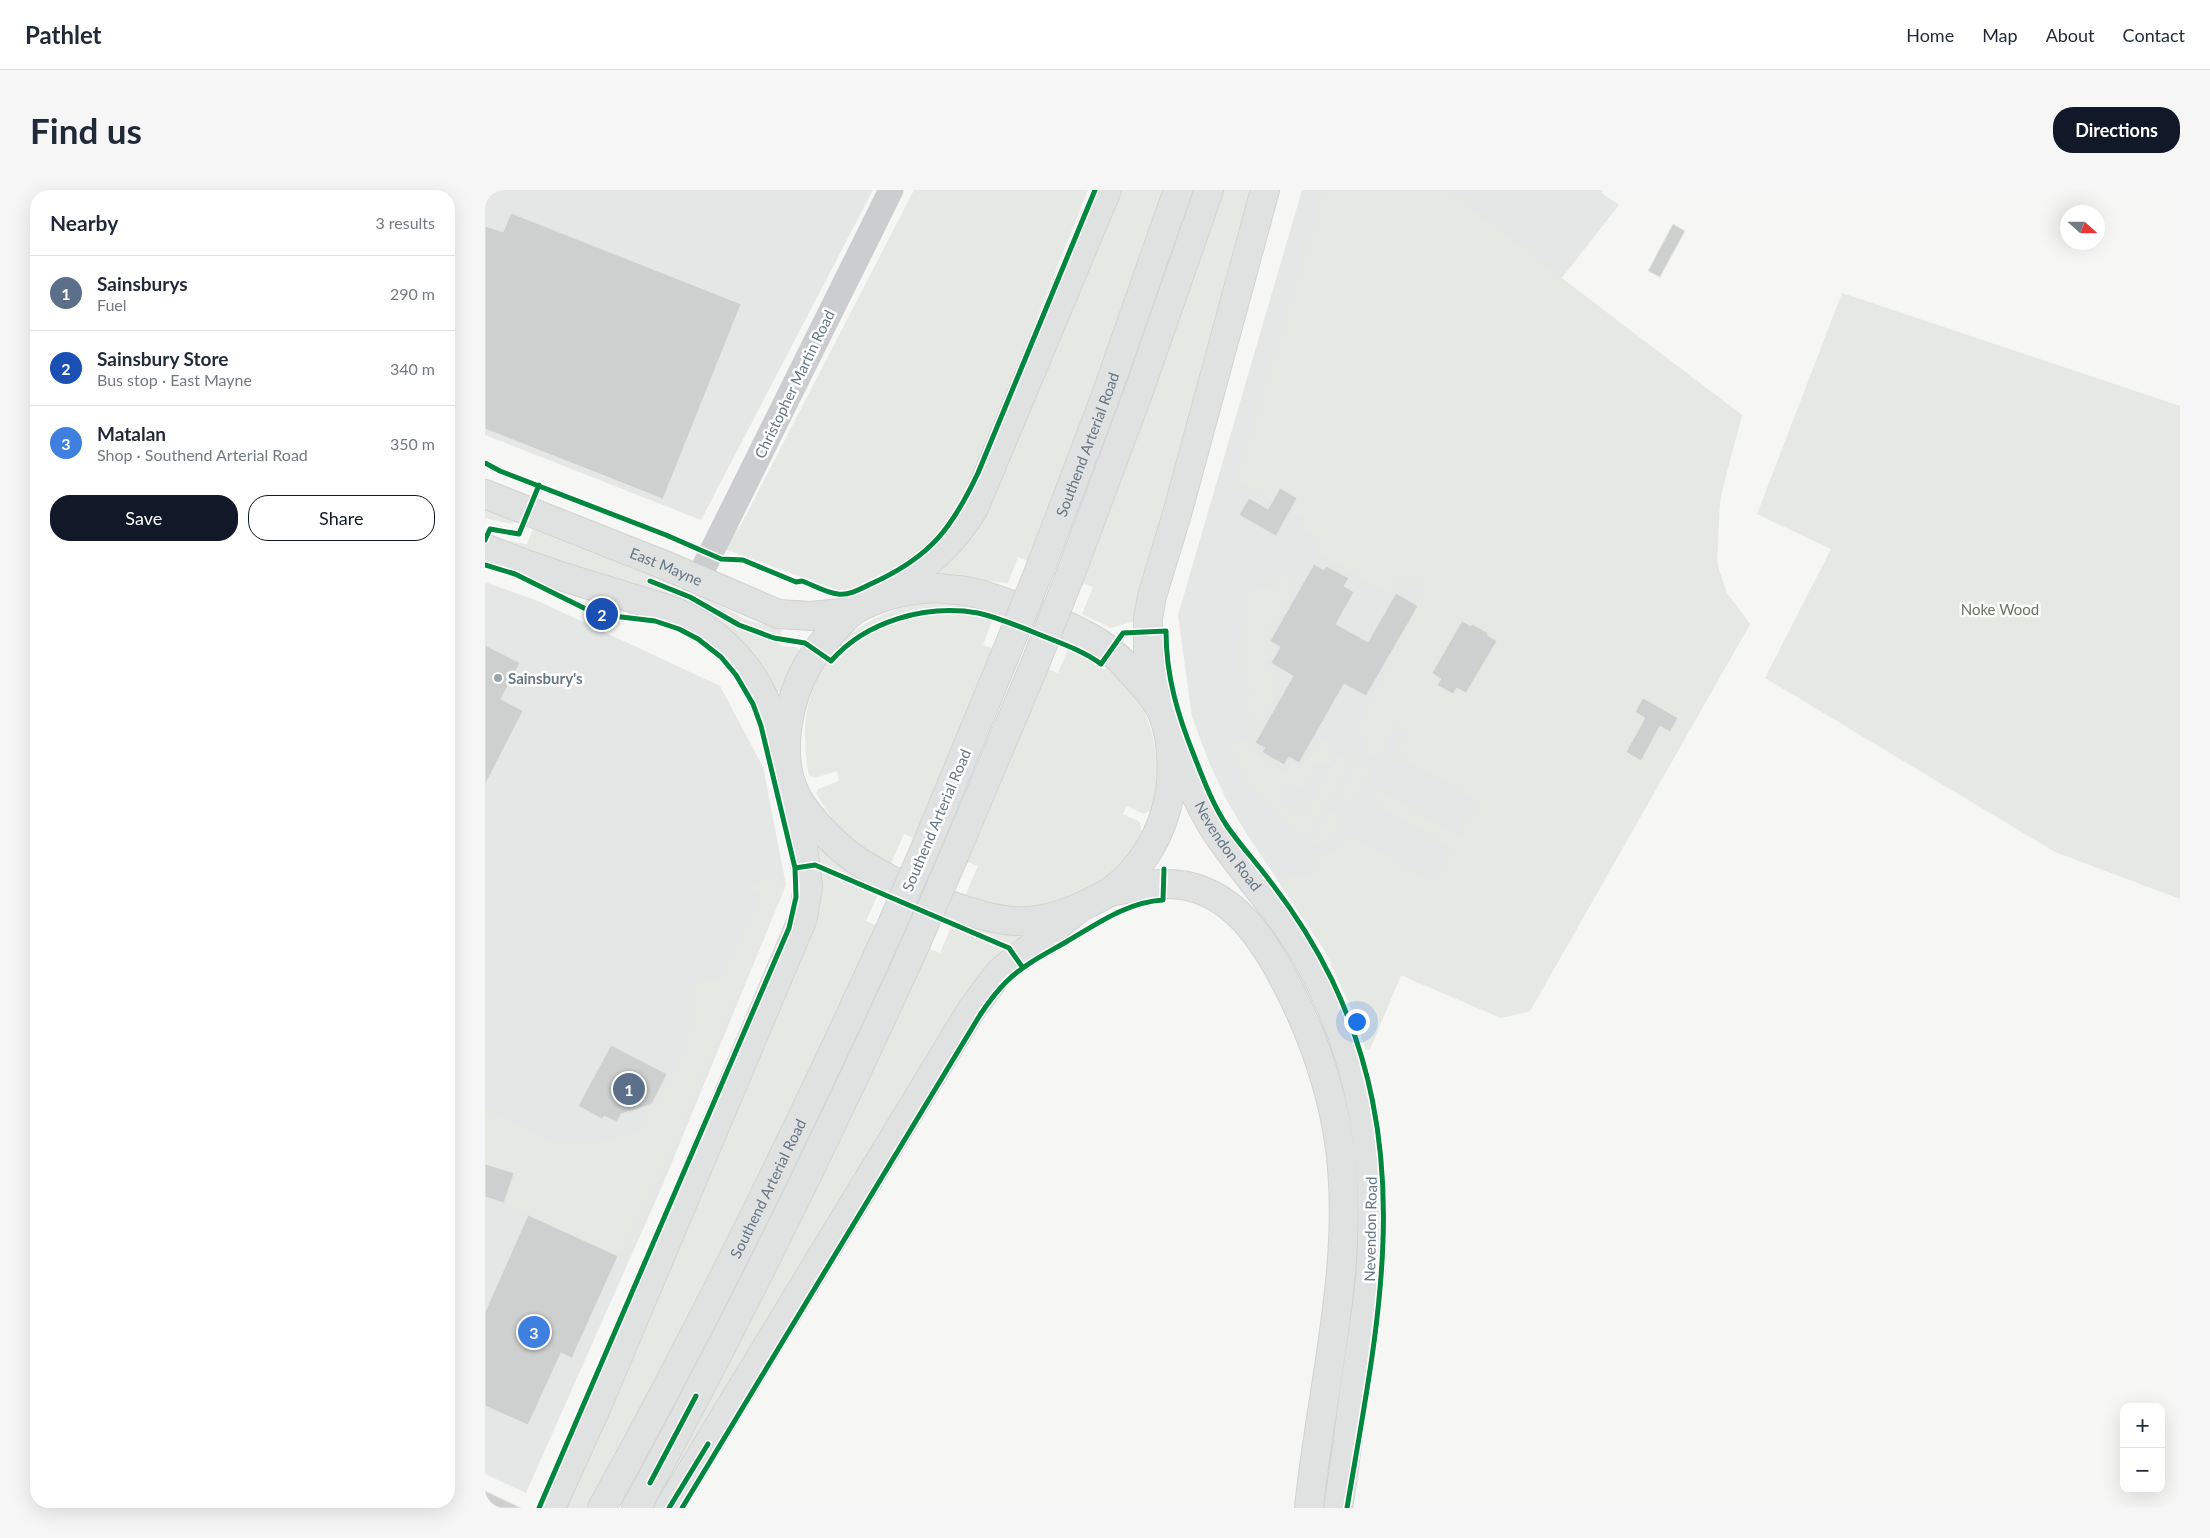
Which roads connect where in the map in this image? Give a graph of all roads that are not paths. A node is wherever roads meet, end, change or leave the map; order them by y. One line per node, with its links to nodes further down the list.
1 (891, 190): 8 (street, Christopher Martin Road)
2 (1107, 190): 9 (main road)
3 (1178, 190): 18 (main road, Southend Arterial Road, bridge)
4 (1209, 190): 19 (main road, Southend Arterial Road, bridge)
5 (1265, 190): 11 (main road)
6 (485, 494): 8 (main road, East Mayne)
7 (485, 548): 13 (main road)
8 (698, 579): 10 (main road, East Mayne)
9 (877, 599): 10 (main road); 11 (main road)
10 (851, 612): 13 (main road)
11 (1156, 701): 12 (main road)
12 (1167, 730): 15 (main road); 22 (main road, Nevendon Road)
13 (786, 753): 14 (main road)
14 (796, 795): 16 (main road); 17 (main road)
15 (1110, 892): 16 (main road); 21 (main road, Nevendon Road)
16 (1078, 908): 20 (main road)
17 (551, 1508)
18 (602, 1508)
19 (636, 1508)
20 (669, 1508)
21 (1309, 1508)
22 (1338, 1508)

